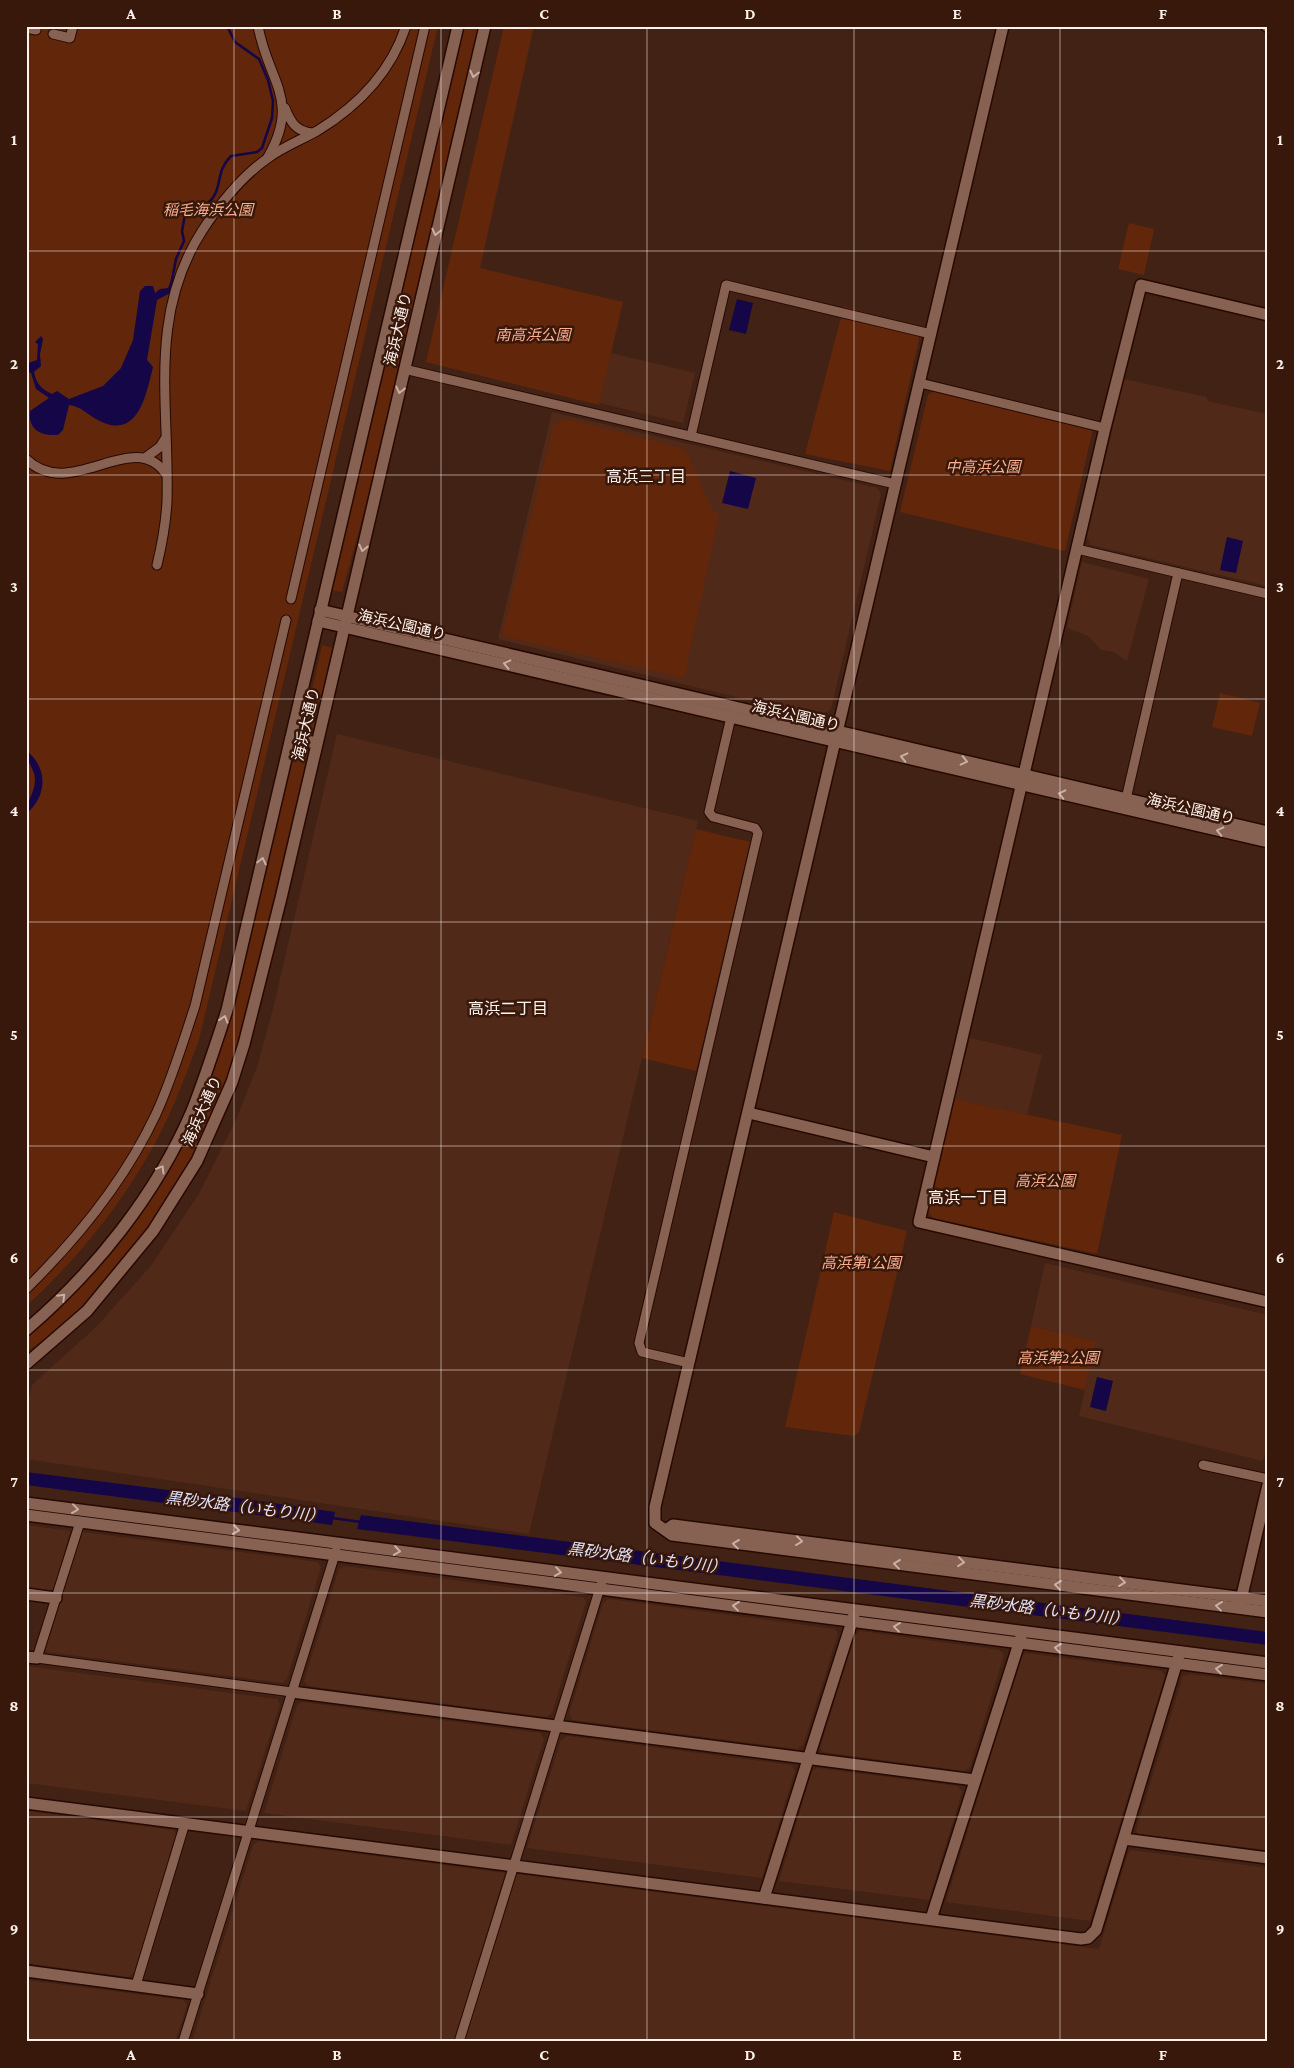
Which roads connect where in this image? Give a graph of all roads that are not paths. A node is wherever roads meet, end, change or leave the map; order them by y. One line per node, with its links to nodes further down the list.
1 (73, 26): 10 (street)
2 (258, 26): 11 (street)
3 (406, 26): 12 (street)
4 (425, 26): 29 (street)
5 (458, 26): 30 (street, 海浜大通り)
6 (485, 26): 16 (street, 海浜大通り, one-way to 16)
7 (1003, 26): 15 (street)
8 (26, 28): 9 (street)
9 (36, 30)
10 (53, 34)
11 (284, 106): 12 (street); 13 (street)
12 (312, 133): 13 (street)
13 (268, 158): 20 (street)
14 (1268, 315): 18 (street)
15 (931, 334): 17 (street); 19 (street)
16 (404, 369): 19 (street); 32 (street, 海浜大通り, one-way to 32)
17 (920, 383): 18 (street); 24 (street)
18 (1105, 428): 25 (street)
19 (690, 436): 24 (street)
20 (165, 439): 21 (street); 23 (street)
21 (145, 458): 22 (street); 23 (street)
22 (26, 459)
23 (166, 474): 26 (street)
24 (895, 484): 34 (street)
25 (1077, 549): 27 (street); 37 (street)
26 (158, 565)
27 (1178, 573): 28 (street); 38 (street)
28 (1268, 594)
29 (291, 599)
30 (319, 615): 32 (street, 海浜公園通り); 35 (street, 海浜大通り)
31 (286, 620): 43 (street)
32 (346, 622): 33 (street, 海浜公園通り, one-way to 32); 34 (street, 海浜公園通り); 36 (street, 海浜大通り)
33 (732, 716): 34 (street, 海浜公園通り); 46 (street)
34 (836, 736): 37 (street, 海浜公園通り); 41 (street)
35 (291, 738): 36 (street); 45 (street, 海浜大通り, one-way to 35)
36 (317, 744): 47 (street, 海浜大通り)
37 (1022, 780): 38 (street, 海浜公園通り); 40 (street, 海浜公園通り, one-way to 37); 42 (street)
38 (1126, 799): 39 (street, 海浜公園通り)
39 (1268, 832)
40 (1268, 842)
41 (749, 1113): 42 (street); 46 (street)
42 (934, 1157): 44 (street)
43 (26, 1289)
44 (1268, 1302)
45 (26, 1330)
46 (689, 1363): 60 (street)
47 (26, 1364)
48 (1203, 1465): 49 (street)
49 (1268, 1479)
50 (1268, 1485): 60 (street)
51 (26, 1503): 54 (street, one-way to 54)
52 (26, 1515): 53 (street)
53 (80, 1522): 55 (street); 58 (street)
54 (338, 1543): 55 (street); 56 (street, one-way to 56)
55 (335, 1555): 56 (street); 70 (street)
56 (602, 1584): 61 (street); 63 (street, one-way to 56); 71 (street)
57 (26, 1594): 58 (street)
58 (56, 1598): 66 (street)
59 (1268, 1601): 60 (street)
60 (1240, 1603): 62 (street)
61 (855, 1609): 63 (street); 64 (street)
62 (1268, 1612)
63 (852, 1621): 65 (street, one-way to 63); 72 (street)
64 (1023, 1630): 65 (street); 67 (street)
65 (1018, 1642): 67 (street, one-way to 65); 73 (street)
66 (32, 1657): 70 (street)
67 (1179, 1658): 68 (street); 69 (street, one-way to 67); 77 (street)
68 (1268, 1663)
69 (1268, 1675)
70 (292, 1692): 71 (street); 76 (street)
71 (558, 1726): 72 (street); 79 (street)
72 (809, 1758): 73 (street); 80 (street)
73 (975, 1780): 81 (street)
74 (26, 1803): 75 (street)
75 (186, 1823): 76 (street); 83 (street)
76 (249, 1831): 79 (street); 84 (street)
77 (1124, 1839): 78 (street); 81 (street)
78 (1268, 1858)
79 (513, 1866): 80 (street); 86 (street)
80 (764, 1898): 81 (street)
81 (931, 1918)
82 (26, 1971): 83 (street)
83 (136, 1985): 84 (street)
84 (198, 1994): 85 (street)
85 (183, 2042)
86 (459, 2042)

